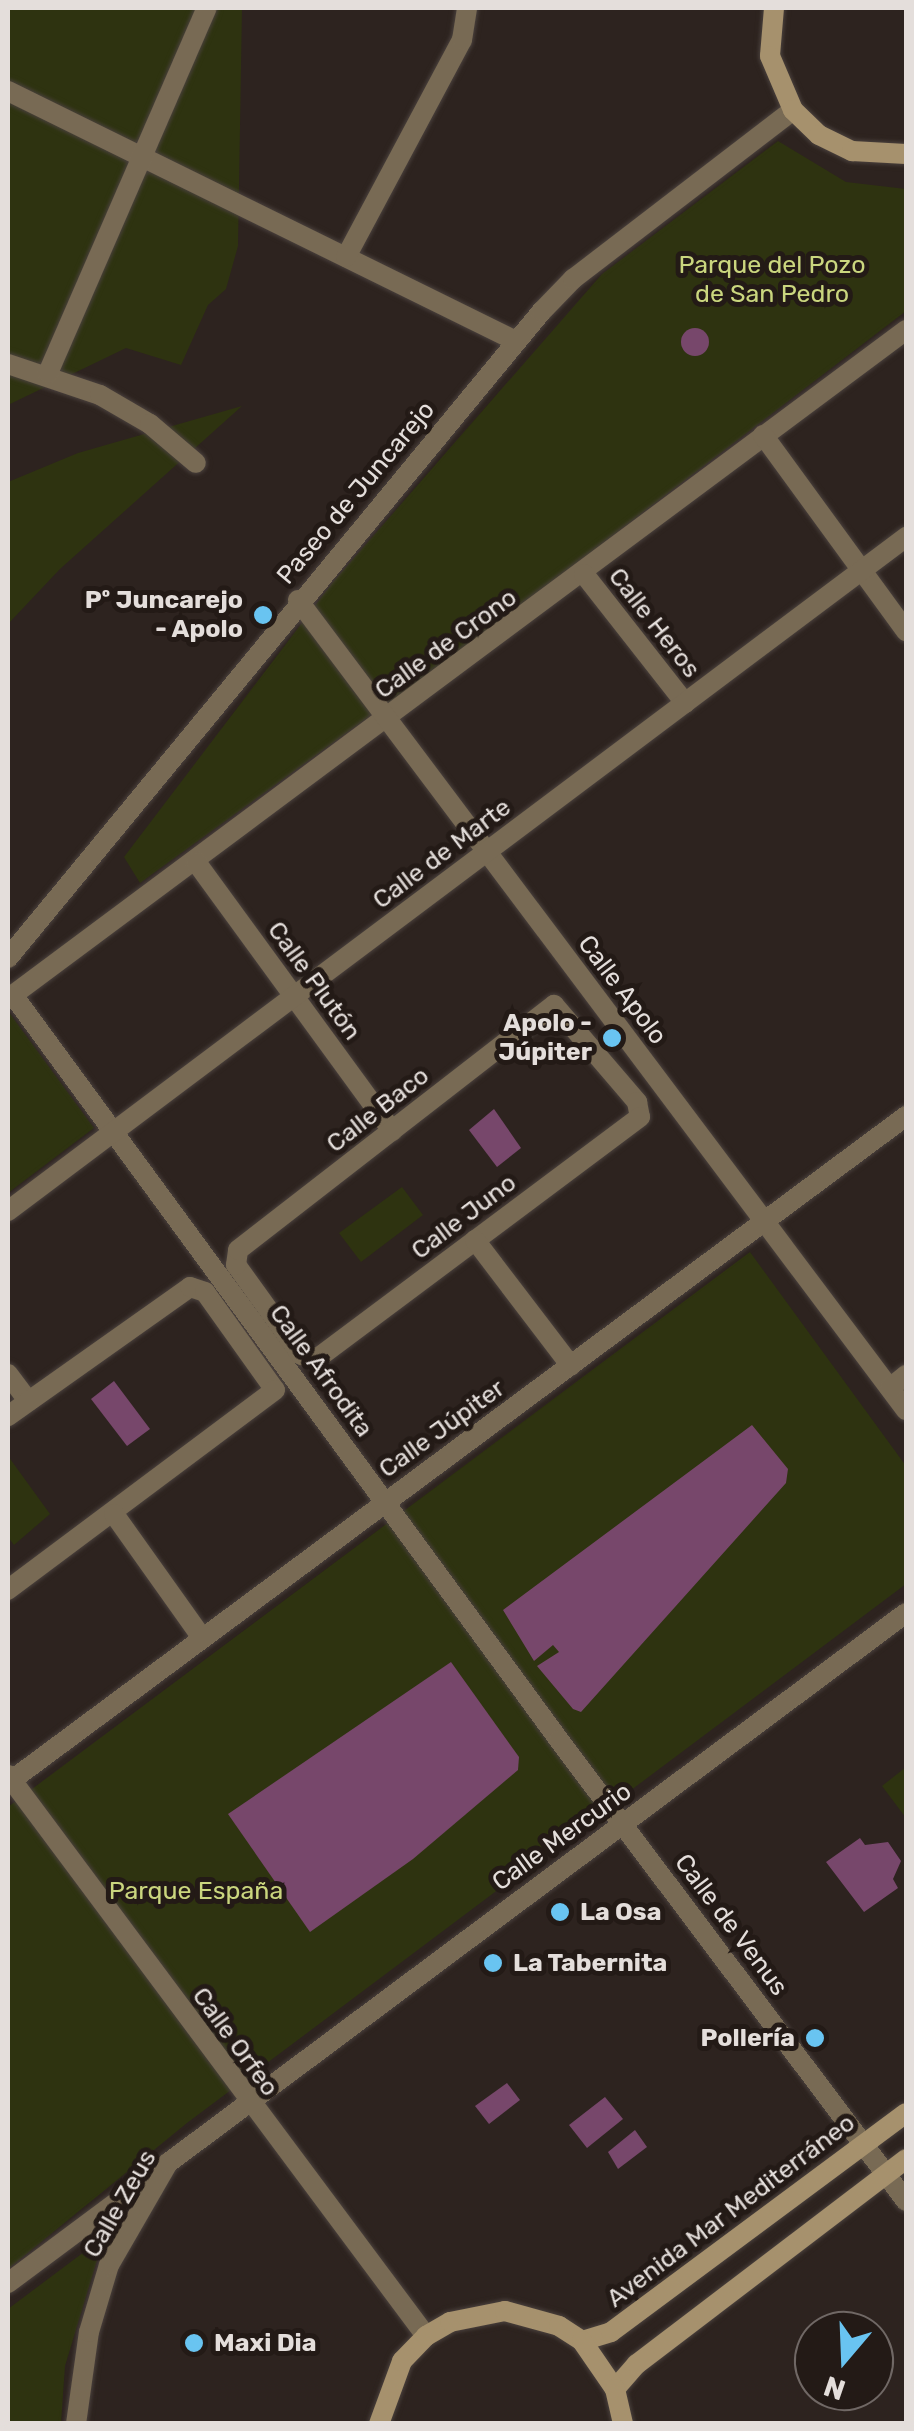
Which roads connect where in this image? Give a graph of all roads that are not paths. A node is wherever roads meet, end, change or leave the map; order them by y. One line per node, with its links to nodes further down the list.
1 (207, 8): 7 (street)
2 (467, 8): 8 (street)
3 (769, 14): 5 (street)
4 (8, 91): 7 (street)
5 (793, 110): 6 (street); 10 (street, Paseo de Juncarejo)
6 (906, 154)
7 (143, 155): 8 (street); 12 (street)
8 (346, 257): 10 (street)
9 (906, 330): 13 (street, Calle de Crono)
10 (516, 341): 18 (street, Paseo de Juncarejo)
11 (8, 364): 12 (street)
12 (48, 373): 14 (street)
13 (763, 435): 16 (street); 17 (street, Calle de Crono)
14 (196, 463)
15 (906, 537): 16 (street, Calle de Marte)
16 (862, 570): 19 (street); 20 (street, Calle de Marte)
17 (584, 574): 20 (street, Calle Heros); 21 (street, Calle de Crono)
18 (298, 600): 21 (street, Calle Apolo); 24 (street, Paseo de Juncarejo)
19 (906, 630)
20 (685, 703): 22 (street, Calle de Marte)
21 (389, 717): 22 (street, Calle Apolo); 23 (street, Calle de Crono)
22 (488, 851): 25 (street, Calle de Marte); 32 (street, Calle Apolo)
23 (196, 862): 25 (street, Calle Plutón); 26 (street, Calle de Crono)
24 (8, 958)
25 (294, 995): 29 (street, Calle de Marte); 30 (street, Calle Plutón)
26 (13, 996): 29 (street, Calle Afrodita)
27 (548, 1010): 30 (street, Calle Baco); 33 (street, Calle Juno)
28 (906, 1116): 32 (street, Calle Júpiter)
29 (113, 1131): 31 (street, Calle de Marte); 42 (street, Calle Afrodita)
30 (392, 1131): 34 (street, Calle Baco)
31 (8, 1210)
32 (763, 1222): 36 (street, Calle Júpiter); 38 (street, Calle Apolo)
33 (475, 1240): 35 (street, Calle Juno); 36 (street)
34 (238, 1250): 35 (street, Calle Afrodita)
35 (318, 1358)
36 (570, 1366): 42 (street, Calle Júpiter)
37 (8, 1374): 39 (street)
38 (898, 1381): 40 (street, Calle Apolo)
39 (28, 1401): 41 (street); 43 (street, Calle Afrodita)
40 (906, 1410)
41 (8, 1416)
42 (386, 1501): 46 (street, Calle Júpiter); 48 (street, Calle Afrodita)
43 (114, 1514): 44 (street); 46 (street)
44 (8, 1590)
45 (906, 1613): 48 (street, Calle Mercurio)
46 (202, 1638): 47 (street, Calle Júpiter)
47 (9, 1779): 49 (street, Calle Orfeo)
48 (623, 1824): 49 (street, Calle Mercurio); 51 (street, Calle de Venus)
49 (246, 2100): 53 (street, Calle Zeus); 57 (street, Calle Orfeo)
50 (906, 2113): 51 (street, Avenida Mar Mediterráneo)
51 (867, 2142): 54 (street, Calle de Venus); 58 (street, Avenida Mar Mediterráneo)
52 (906, 2159): 54 (street)
53 (168, 2164): 56 (street); 60 (street, Calle Zeus)
54 (887, 2174): 55 (street, Calle de Venus); 59 (street)
55 (906, 2201)
56 (8, 2283)
57 (426, 2336): 58 (street); 61 (street)
58 (582, 2342): 59 (street)
59 (615, 2389): 62 (street)
60 (76, 2424)
61 (379, 2424)
62 (623, 2424)

